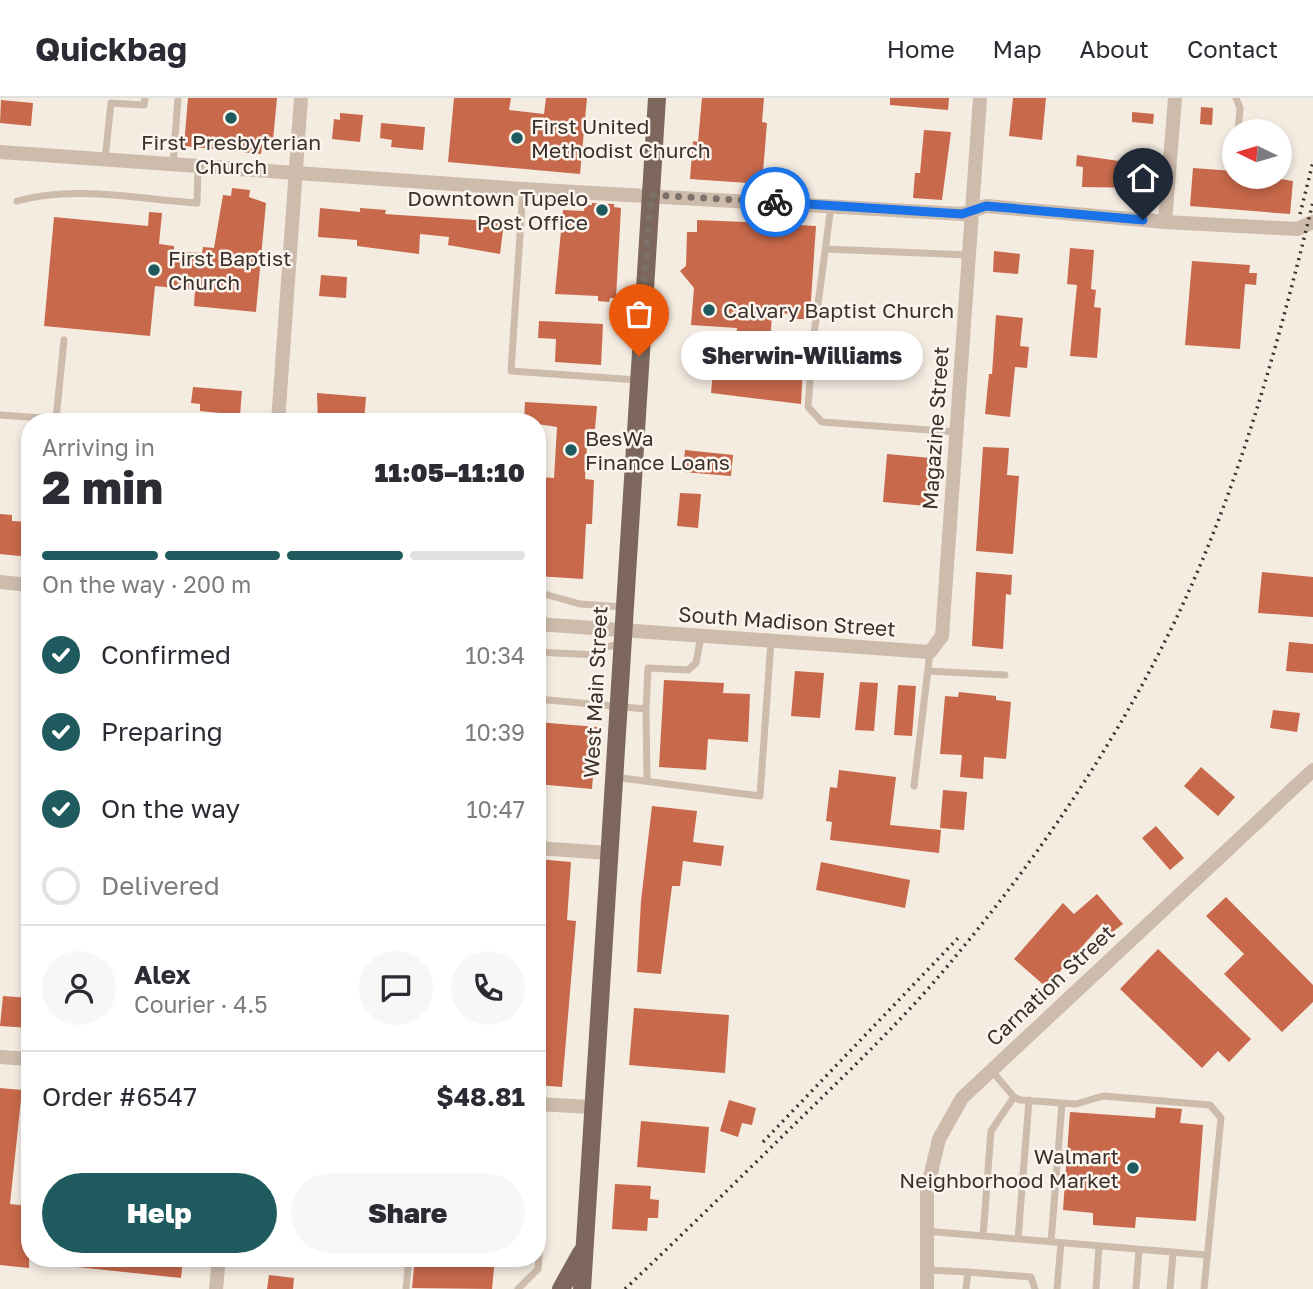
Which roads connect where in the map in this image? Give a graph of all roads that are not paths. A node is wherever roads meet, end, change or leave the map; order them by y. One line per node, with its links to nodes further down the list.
1 (145, 98): 10 (lane)
2 (178, 98): 11 (lane)
3 (302, 98): 13 (street)
4 (657, 98): 15 (main road, West Main Street)
5 (980, 98): 18 (street, Magazine Street)
6 (1175, 98): 19 (street)
7 (1236, 98): 8 (lane)
8 (1239, 119)
9 (0, 152): 10 (street)
10 (105, 160): 11 (street)
11 (173, 164): 12 (street)
12 (198, 167): 13 (street); 16 (lane)
13 (296, 171): 14 (street); 26 (street)
14 (523, 189): 15 (street); 24 (lane)
15 (651, 195): 17 (street); 24 (main road, West Main Street)
16 (17, 201)
17 (831, 206): 18 (street); 21 (lane)
18 (972, 211): 19 (street); 22 (street, Magazine Street)
19 (1165, 222): 20 (street)
20 (1313, 222)
21 (826, 249): 22 (lane); 29 (lane)
22 (968, 256): 29 (street, Magazine Street)
23 (64, 340): 25 (lane)
24 (637, 380): 33 (main road, West Main Street)
25 (57, 413)
26 (279, 413)
27 (0, 415): 28 (lane)
28 (21, 416)
29 (956, 432): 39 (street, Magazine Street)
30 (0, 582): 31 (street)
31 (21, 584)
32 (546, 595): 33 (lane)
33 (623, 607): 36 (main road, West Main Street)
34 (546, 625): 36 (street, South Madison Street)
35 (701, 635): 36 (street, South Madison Street); 37 (street, South Madison Street); 44 (lane)
36 (621, 637): 38 (lane); 43 (main road, West Main Street)
37 (771, 640): 39 (street, South Madison Street); 47 (lane)
38 (546, 652)
39 (930, 652): 40 (lane)
40 (928, 671): 41 (lane); 48 (lane)
41 (1005, 675)
42 (546, 700): 43 (lane)
43 (617, 706): 44 (lane); 46 (main road, West Main Street)
44 (646, 709): 47 (lane)
45 (1313, 770): 53 (street, Carnation Street)
46 (613, 777): 47 (lane); 50 (main road, West Main Street)
47 (647, 781)
48 (915, 786)
49 (546, 849): 50 (street)
50 (609, 853): 58 (main road, West Main Street)
51 (0, 1057): 52 (street)
52 (21, 1058)
53 (990, 1069): 54 (lane); 59 (street, Carnation Street)
54 (1014, 1097): 55 (lane); 60 (lane)
55 (1029, 1100): 56 (lane); 61 (lane)
56 (1062, 1103): 62 (lane); 68 (lane)
57 (546, 1104): 58 (street)
58 (591, 1107): 65 (main road, West Main Street)
59 (925, 1231): 60 (lane); 72 (street, Carnation Street)
60 (983, 1236): 61 (lane)
61 (1018, 1239): 62 (lane)
62 (1051, 1242): 63 (lane)
63 (1061, 1243): 64 (lane); 82 (lane)
64 (1099, 1246): 66 (lane); 83 (lane)
65 (585, 1247): 78 (main road); 79 (main road, West Main Street)
66 (1139, 1250): 67 (lane); 84 (lane)
67 (1173, 1253): 68 (lane); 85 (lane)
68 (1207, 1255): 86 (lane)
69 (218, 1267): 75 (street)
70 (408, 1267): 76 (lane)
71 (538, 1267): 77 (lane)
72 (926, 1270): 73 (lane); 80 (street, Carnation Street)
73 (968, 1272): 74 (lane); 81 (lane)
74 (1035, 1288)
75 (216, 1289)
76 (406, 1289)
77 (518, 1289)
78 (561, 1289)
79 (582, 1289)
80 (927, 1289)
81 (967, 1289)
82 (1057, 1289)
83 (1096, 1289)
84 (1136, 1289)
85 (1170, 1289)
86 (1204, 1289)

